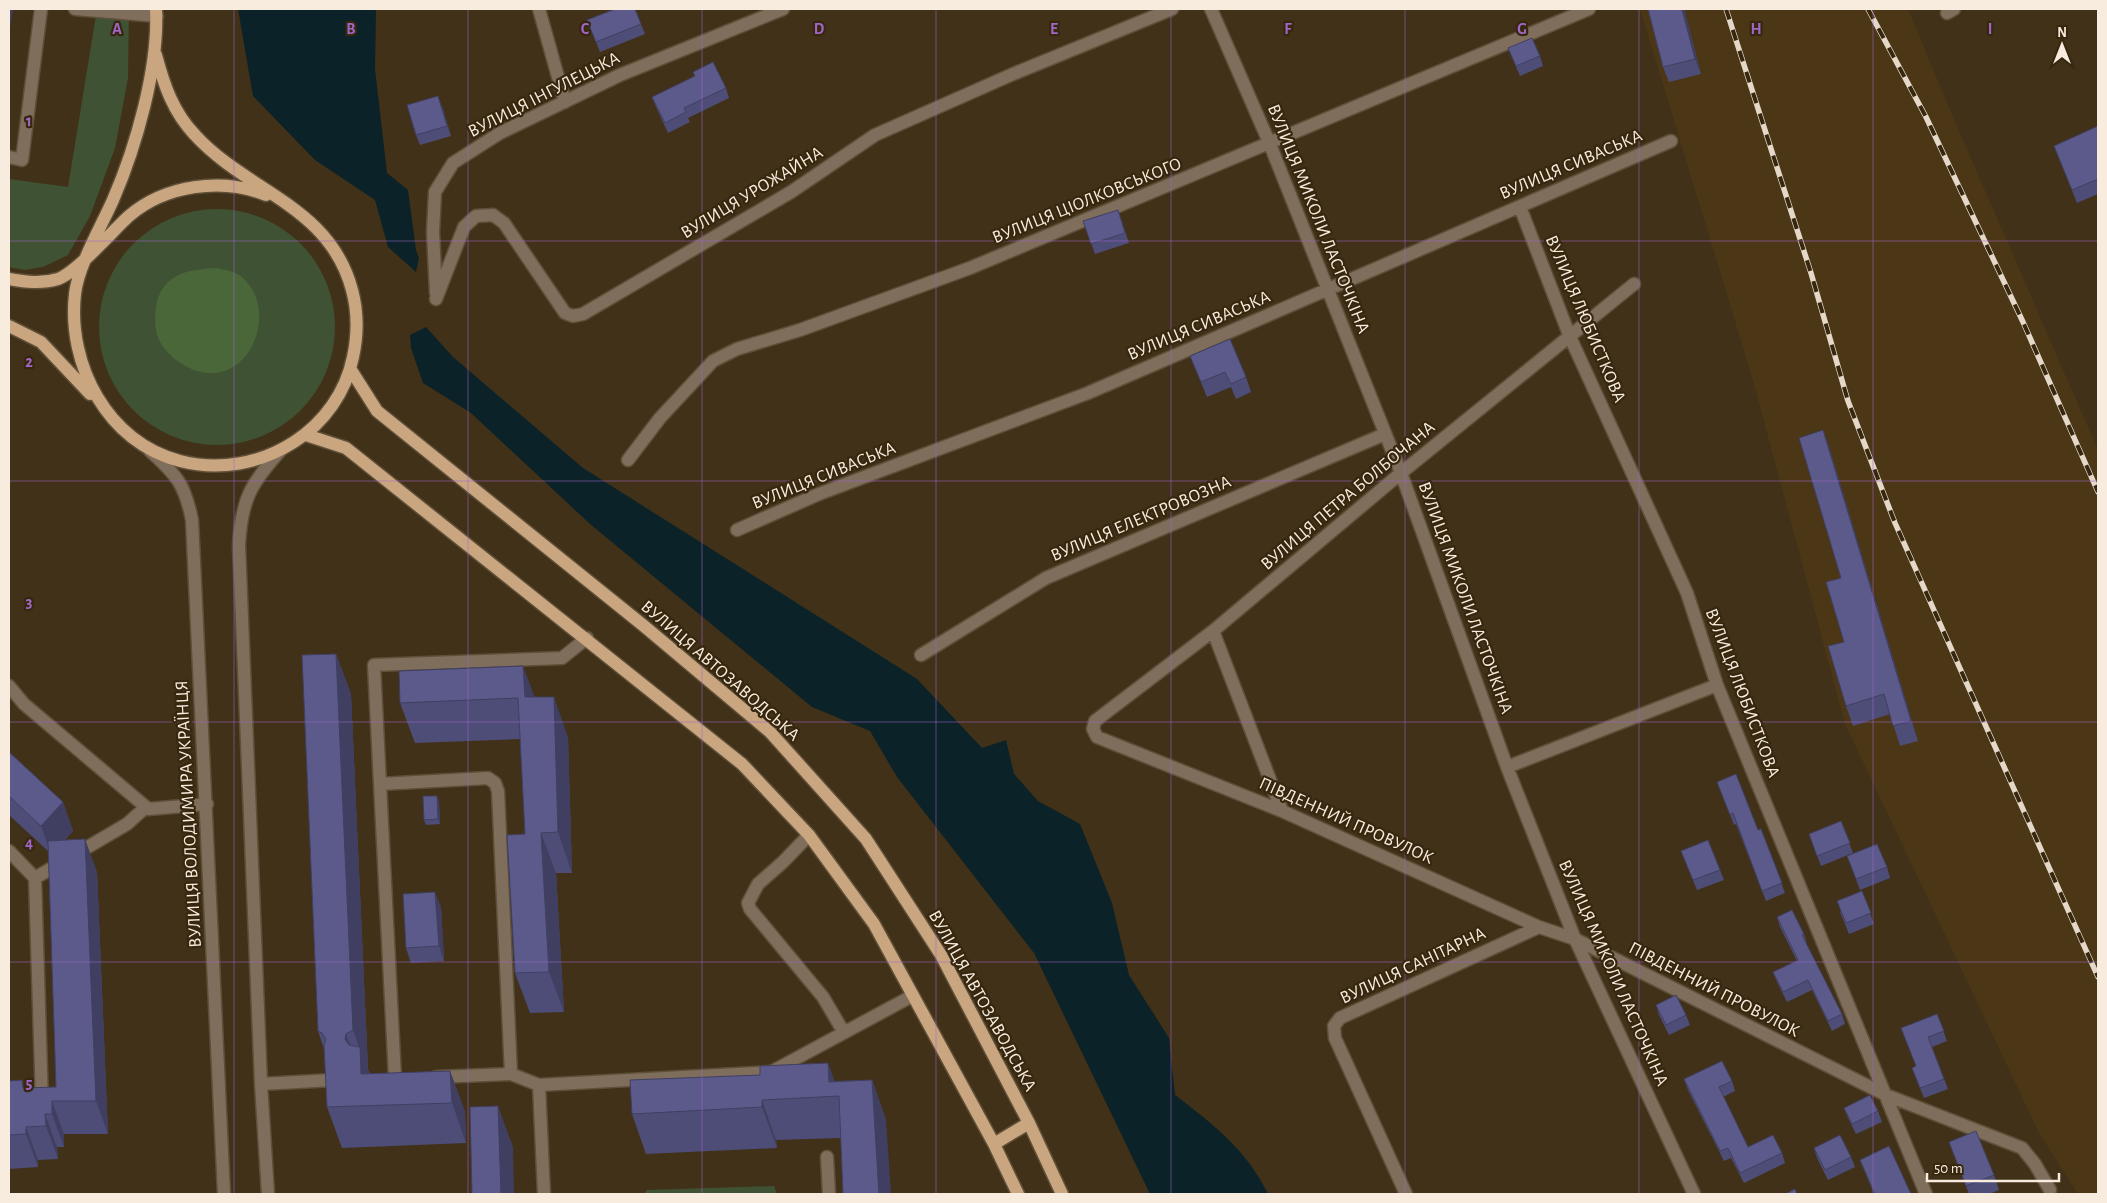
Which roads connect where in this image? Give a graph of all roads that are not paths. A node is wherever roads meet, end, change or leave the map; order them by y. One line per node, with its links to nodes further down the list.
1 (42, 9): 13 (street)
2 (75, 9): 8 (street)
3 (539, 9): 10 (street)
4 (783, 9): 10 (street, ВУЛИЦЯ ІНГУЛЕЦЬКА)
5 (1172, 9): 20 (street, ВУЛИЦЯ УРОЖАЙНА)
6 (1211, 9): 12 (street, ВУЛИЦЯ МИКОЛИ ЛАСТОЧКІНА)
7 (1590, 9): 12 (street, ВУЛИЦЯ ЦІОЛКОВСЬКОГО)
8 (157, 12): 9 (main road, ВУЛИЦЯ ВОЛОДИМИРА УКРАЇНЦЯ)
9 (156, 55): 14 (main road, ВУЛИЦЯ ВОЛОДИМИРА УКРАЇНЦЯ); 16 (main road, ВУЛИЦЯ ВОЛОДИМИРА УКРАЇНЦЯ)
10 (565, 102): 20 (street, ВУЛИЦЯ ІНГУЛЕЦЬКА)
11 (1670, 141): 15 (street, ВУЛИЦЯ СИВАСЬКА)
12 (1269, 142): 19 (street, ВУЛИЦЯ МИКОЛИ ЛАСТОЧКІНА); 29 (street, ВУЛИЦЯ ЦІОЛКОВСЬКОГО)
13 (9, 157)
14 (284, 202): 16 (main road, ВУЛИЦЯ ВОЛОДИМИРА УКРАЇНЦЯ); 23 (main road, ВУЛИЦЯ ВОЛОДИМИРА УКРАЇНЦЯ)
15 (1520, 207): 19 (street, ВУЛИЦЯ СИВАСЬКА); 22 (street, ВУЛИЦЯ ЛЮБИСТКОВА)
16 (88, 256): 17 (main road); 24 (main road, ВУЛИЦЯ ВОЛОДИМИРА УКРАЇНЦЯ)
17 (9, 279)
18 (1634, 284): 22 (street, ВУЛИЦЯ ПЕТРА БОЛБОЧАНА)
19 (1328, 290): 25 (street, ВУЛИЦЯ МИКОЛИ ЛАСТОЧКІНА); 31 (street, ВУЛИЦЯ СИВАСЬКА)
20 (436, 299)
21 (9, 326): 24 (main road)
22 (1570, 337): 30 (street, ВУЛИЦЯ ПЕТРА БОЛБОЧАНА); 35 (street, ВУЛИЦЯ ЛЮБИСТКОВА)
23 (350, 370): 26 (main road, ВУЛИЦЯ ВОЛОДИМИРА УКРАЇНЦЯ); 58 (main road, ВУЛИЦЯ АВТОЗАВОДСЬКА)
24 (104, 409): 27 (main road, ВУЛИЦЯ ВОЛОДИМИРА УКРАЇНЦЯ)
25 (1384, 434): 30 (street, ВУЛИЦЯ МИКОЛИ ЛАСТОЧКІНА); 34 (street, ВУЛИЦЯ ЕЛЕКТРОВОЗНА)
26 (306, 435): 28 (main road, ВУЛИЦЯ ВОЛОДИМИРА УКРАЇНЦЯ); 33 (main road)
27 (147, 448): 28 (main road, ВУЛИЦЯ ВОЛОДИМИРА УКРАЇНЦЯ); 40 (street, ВУЛИЦЯ ВОЛОДИМИРА УКРАЇНЦЯ)
28 (281, 450): 54 (street, ВУЛИЦЯ ВОЛОДИМИРА УКРАЇНЦЯ)
29 (628, 460)
30 (1401, 473): 32 (street, ВУЛИЦЯ ПЕТРА БОЛБОЧАНА); 38 (street, ВУЛИЦЯ МИКОЛИ ЛАСТОЧКІНА)
31 (736, 530)
32 (1212, 631): 37 (street, ВУЛИЦЯ ПЕТРА БОЛБОЧАНА); 42 (street)
33 (587, 638): 39 (street); 43 (main road)
34 (921, 655)
35 (1717, 684): 38 (street); 56 (street, ВУЛИЦЯ ЛЮБИСТКОВА)
36 (9, 686): 41 (street)
37 (1097, 737): 42 (street, ПІВДЕННИЙ ПРОВУЛОК)
38 (1507, 767): 47 (street, ВУЛИЦЯ МИКОЛИ ЛАСТОЧКІНА)
39 (380, 784): 50 (street); 52 (street)
40 (207, 804): 41 (street); 62 (street, ВУЛИЦЯ ВОЛОДИМИРА УКРАЇНЦЯ)
41 (146, 806): 45 (street)
42 (1282, 811): 46 (street, ПІВДЕННИЙ ПРОВУЛОК)
43 (809, 835): 48 (main road); 49 (street)
44 (9, 852): 45 (street)
45 (35, 878): 57 (street)
46 (1539, 927): 47 (street, ПІВДЕННИЙ ПРОВУЛОК); 68 (street, ВУЛИЦЯ САНІТАРНА)
47 (1575, 939): 56 (street, ПІВДЕННИЙ ПРОВУЛОК); 69 (street, ВУЛИЦЯ МИКОЛИ ЛАСТОЧКІНА)
48 (912, 996): 49 (street); 59 (main road)
49 (843, 1031): 55 (street)
50 (511, 1074): 51 (street); 55 (street)
51 (424, 1077)
52 (395, 1078)
53 (333, 1080): 54 (street)
54 (261, 1084): 63 (street, ВУЛИЦЯ ВОЛОДИМИРА УКРАЇНЦЯ)
55 (539, 1086): 64 (street)
56 (1886, 1095): 61 (street, ПІВДЕННИЙ ПРОВУЛОК); 70 (street, ВУЛИЦЯ ЛЮБИСТКОВА)
57 (42, 1111)
58 (1029, 1123): 59 (main road); 67 (main road, ВУЛИЦЯ АВТОЗАВОДСЬКА)
59 (994, 1144): 66 (main road)
60 (827, 1157): 65 (street)
61 (2050, 1190)
62 (224, 1194)
63 (268, 1194)
64 (544, 1194)
65 (829, 1194)
66 (1018, 1194)
67 (1062, 1194)
68 (1406, 1194)
69 (1694, 1194)
70 (1926, 1194)

